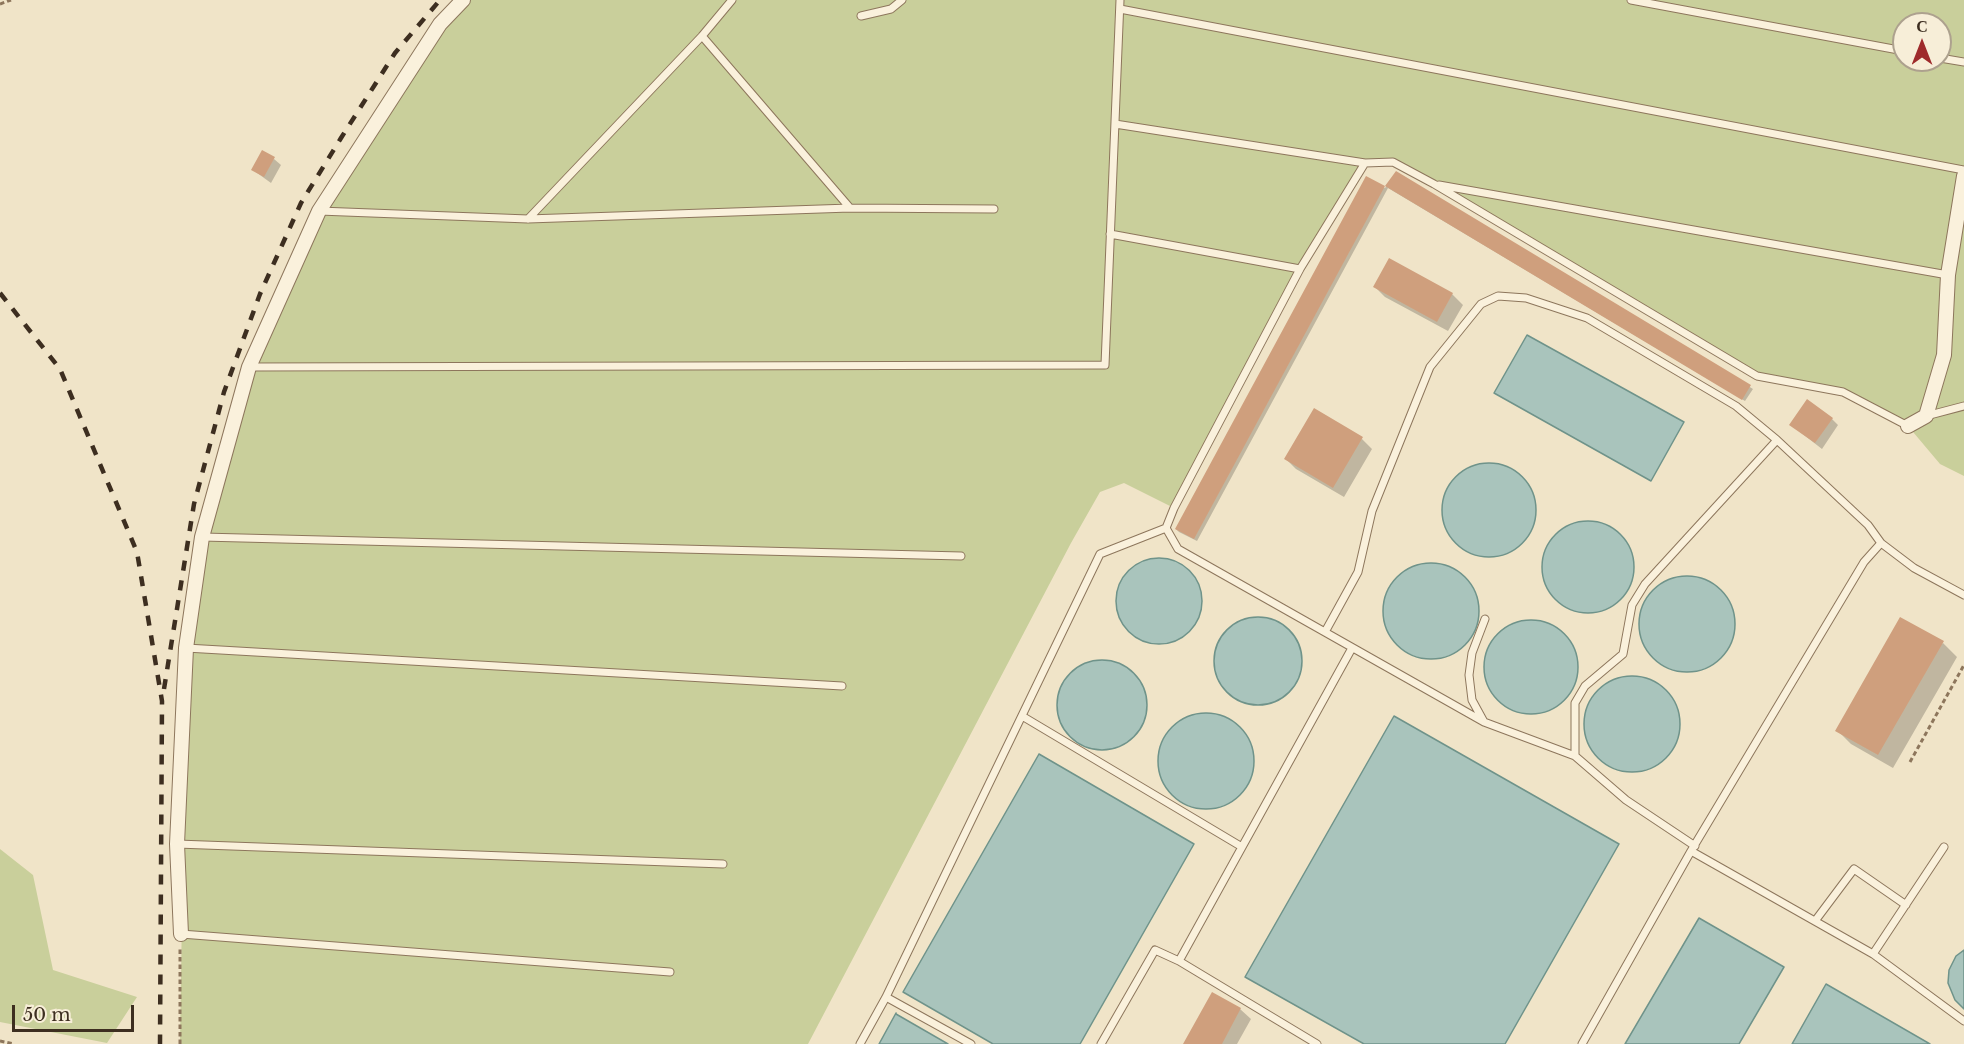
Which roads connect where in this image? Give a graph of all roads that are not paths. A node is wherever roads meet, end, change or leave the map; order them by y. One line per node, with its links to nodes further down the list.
1 (463, 0): 17 (street)
2 (732, 0): 8 (lane)
3 (902, 0): 7 (lane)
4 (1120, 0): 6 (lane)
5 (1631, 0): 9 (lane)
6 (1120, 9): 10 (lane); 12 (lane)
7 (861, 16)
8 (702, 36): 15 (lane); 18 (lane)
9 (1892, 49)
10 (1115, 124): 11 (lane); 19 (lane)
11 (1365, 163): 14 (lane); 20 (lane)
12 (1964, 170)
13 (1964, 176): 21 (street)
14 (1434, 184): 21 (lane); 25 (lane)
15 (850, 208): 16 (lane); 18 (lane)
16 (994, 209)
17 (319, 211): 18 (lane); 22 (street)
18 (528, 219)
19 (1110, 234): 20 (lane); 22 (lane)
20 (1300, 269): 27 (lane)
21 (1947, 275): 24 (street)
22 (249, 367): 28 (street)
23 (1964, 406): 24 (lane)
24 (1926, 417): 25 (street)
25 (1908, 426)
26 (1777, 440): 29 (lane); 33 (lane); 39 (lane)
27 (1166, 528): 33 (lane); 37 (lane)
28 (202, 537): 30 (lane); 34 (street)
29 (1881, 543): 31 (lane); 43 (lane)
30 (961, 555)
31 (1964, 595)
32 (1485, 619): 38 (lane)
33 (1325, 632): 35 (lane)
34 (186, 648): 36 (lane); 40 (street)
35 (1352, 648): 38 (lane); 41 (lane)
36 (842, 686)
37 (1022, 716): 41 (lane); 51 (lane)
38 (1485, 722): 39 (lane)
39 (1575, 756): 43 (lane)
40 (177, 844): 44 (lane); 47 (street)
41 (1242, 847): 49 (lane)
42 (1944, 847): 45 (lane)
43 (1693, 848): 46 (lane); 57 (lane)
44 (723, 864)
45 (1906, 904): 46 (lane); 48 (lane)
46 (1815, 921): 48 (lane)
47 (180, 934): 50 (lane)
48 (1874, 954): 52 (lane)
49 (1179, 961): 55 (lane); 56 (lane)
50 (670, 972)
51 (886, 997): 53 (lane); 54 (lane)
52 (1964, 1021)
53 (860, 1044)
54 (971, 1044)
55 (1101, 1044)
56 (1317, 1044)
57 (1582, 1044)

